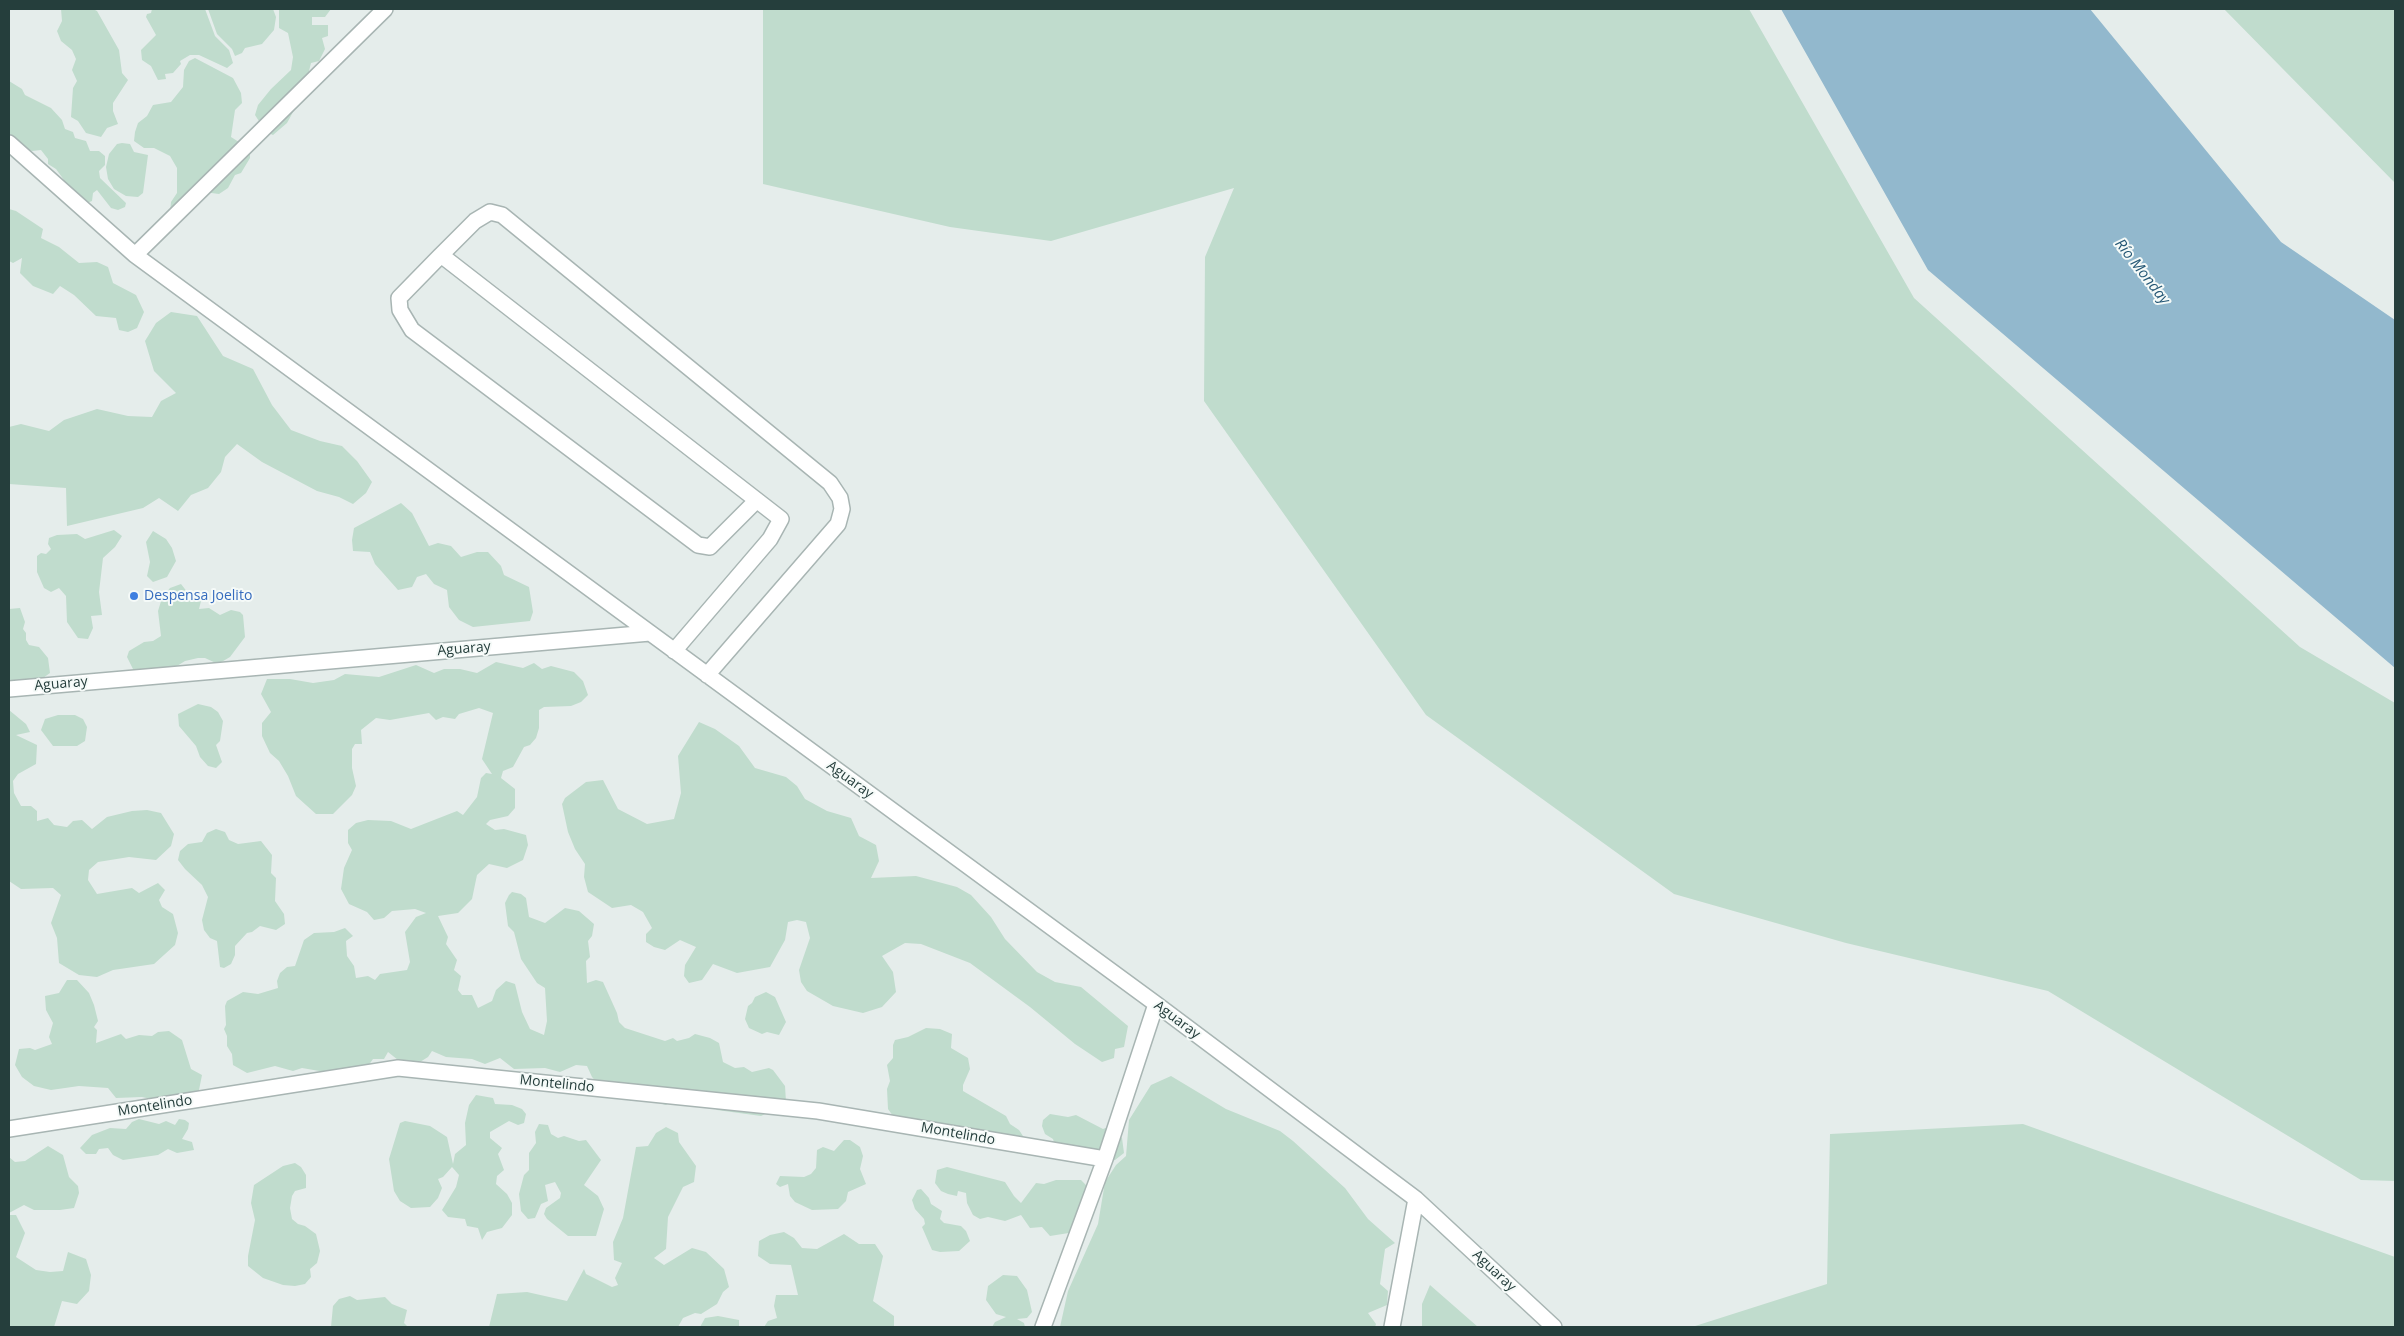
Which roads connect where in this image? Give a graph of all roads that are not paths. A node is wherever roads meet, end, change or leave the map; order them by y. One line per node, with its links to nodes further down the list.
1 (384, 9): 3 (street)
2 (9, 143): 3 (street)
3 (135, 255): 6 (street)
4 (441, 255): 5 (street); 5 (street); 8 (street)
5 (756, 501): 7 (street)
6 (650, 633): 7 (street, Aguaray); 9 (street, Aguaray)
7 (674, 650): 8 (street, Aguaray)
8 (707, 675): 10 (street, Aguaray)
9 (9, 689)
10 (1156, 1004): 12 (street); 13 (street, Aguaray)
11 (9, 1129): 12 (street, Montelindo)
12 (1105, 1159): 14 (street)
13 (1416, 1199): 15 (street); 16 (street, Aguaray)
14 (1043, 1327)
15 (1392, 1327)
16 (1554, 1327)

